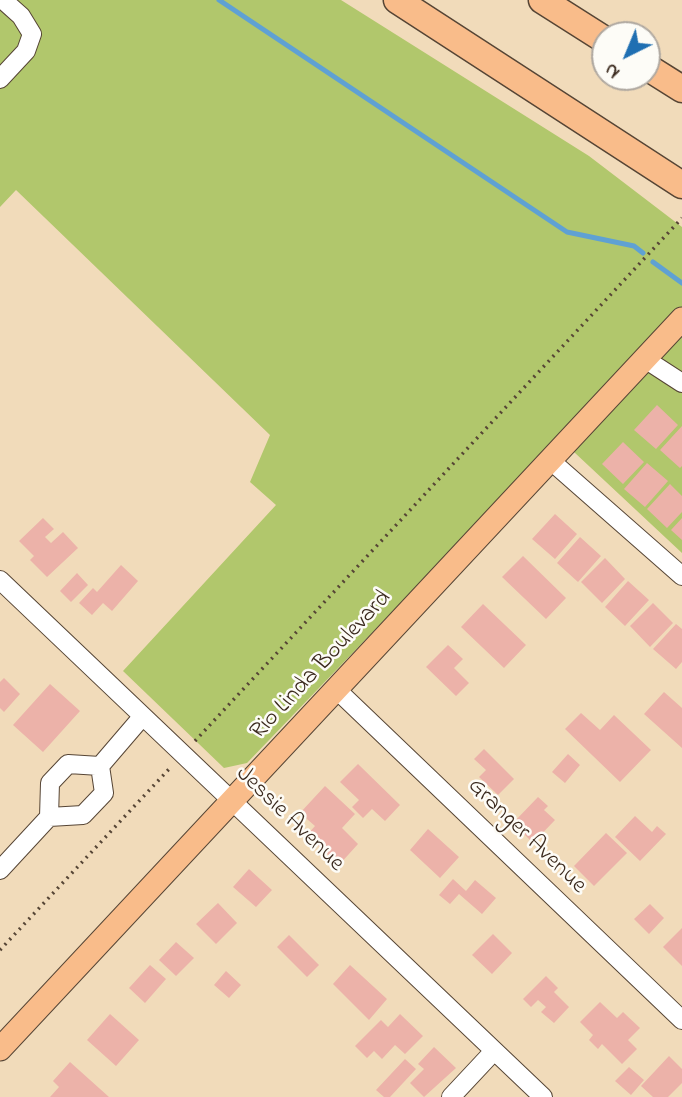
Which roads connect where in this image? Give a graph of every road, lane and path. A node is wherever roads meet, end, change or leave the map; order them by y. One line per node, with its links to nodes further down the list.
1 (4, 0): 6 (street)
2 (397, 0): 8 (highway)
3 (542, 0): 4 (highway)
4 (591, 31)
5 (661, 76): 7 (highway)
6 (0, 79)
7 (682, 89)
8 (682, 185)
9 (682, 218): 18 (path)
10 (682, 319): 11 (main road, Rio Linda Boulevard)
11 (645, 359): 12 (street); 13 (main road, Rio Linda Boulevard)
12 (682, 383)
13 (550, 460): 14 (street); 16 (main road, Rio Linda Boulevard)
14 (682, 576)
15 (0, 580): 17 (street, Jessie Avenue)
16 (337, 690): 20 (main road, Rio Linda Boulevard); 24 (street, Granger Avenue)
17 (142, 717): 18 (street, Jessie Avenue); 19 (street)
18 (183, 754): 20 (street, Jessie Avenue); 23 (path)
19 (100, 766): 21 (street); 21 (street)
20 (233, 800): 25 (main road, Rio Linda Boulevard); 26 (street, Jessie Avenue)
21 (49, 817): 22 (street)
22 (0, 870)
23 (0, 950)
24 (682, 1020)
25 (0, 1049)
26 (494, 1051): 27 (street); 28 (street, Jessie Avenue)
27 (451, 1097)
28 (543, 1097)

